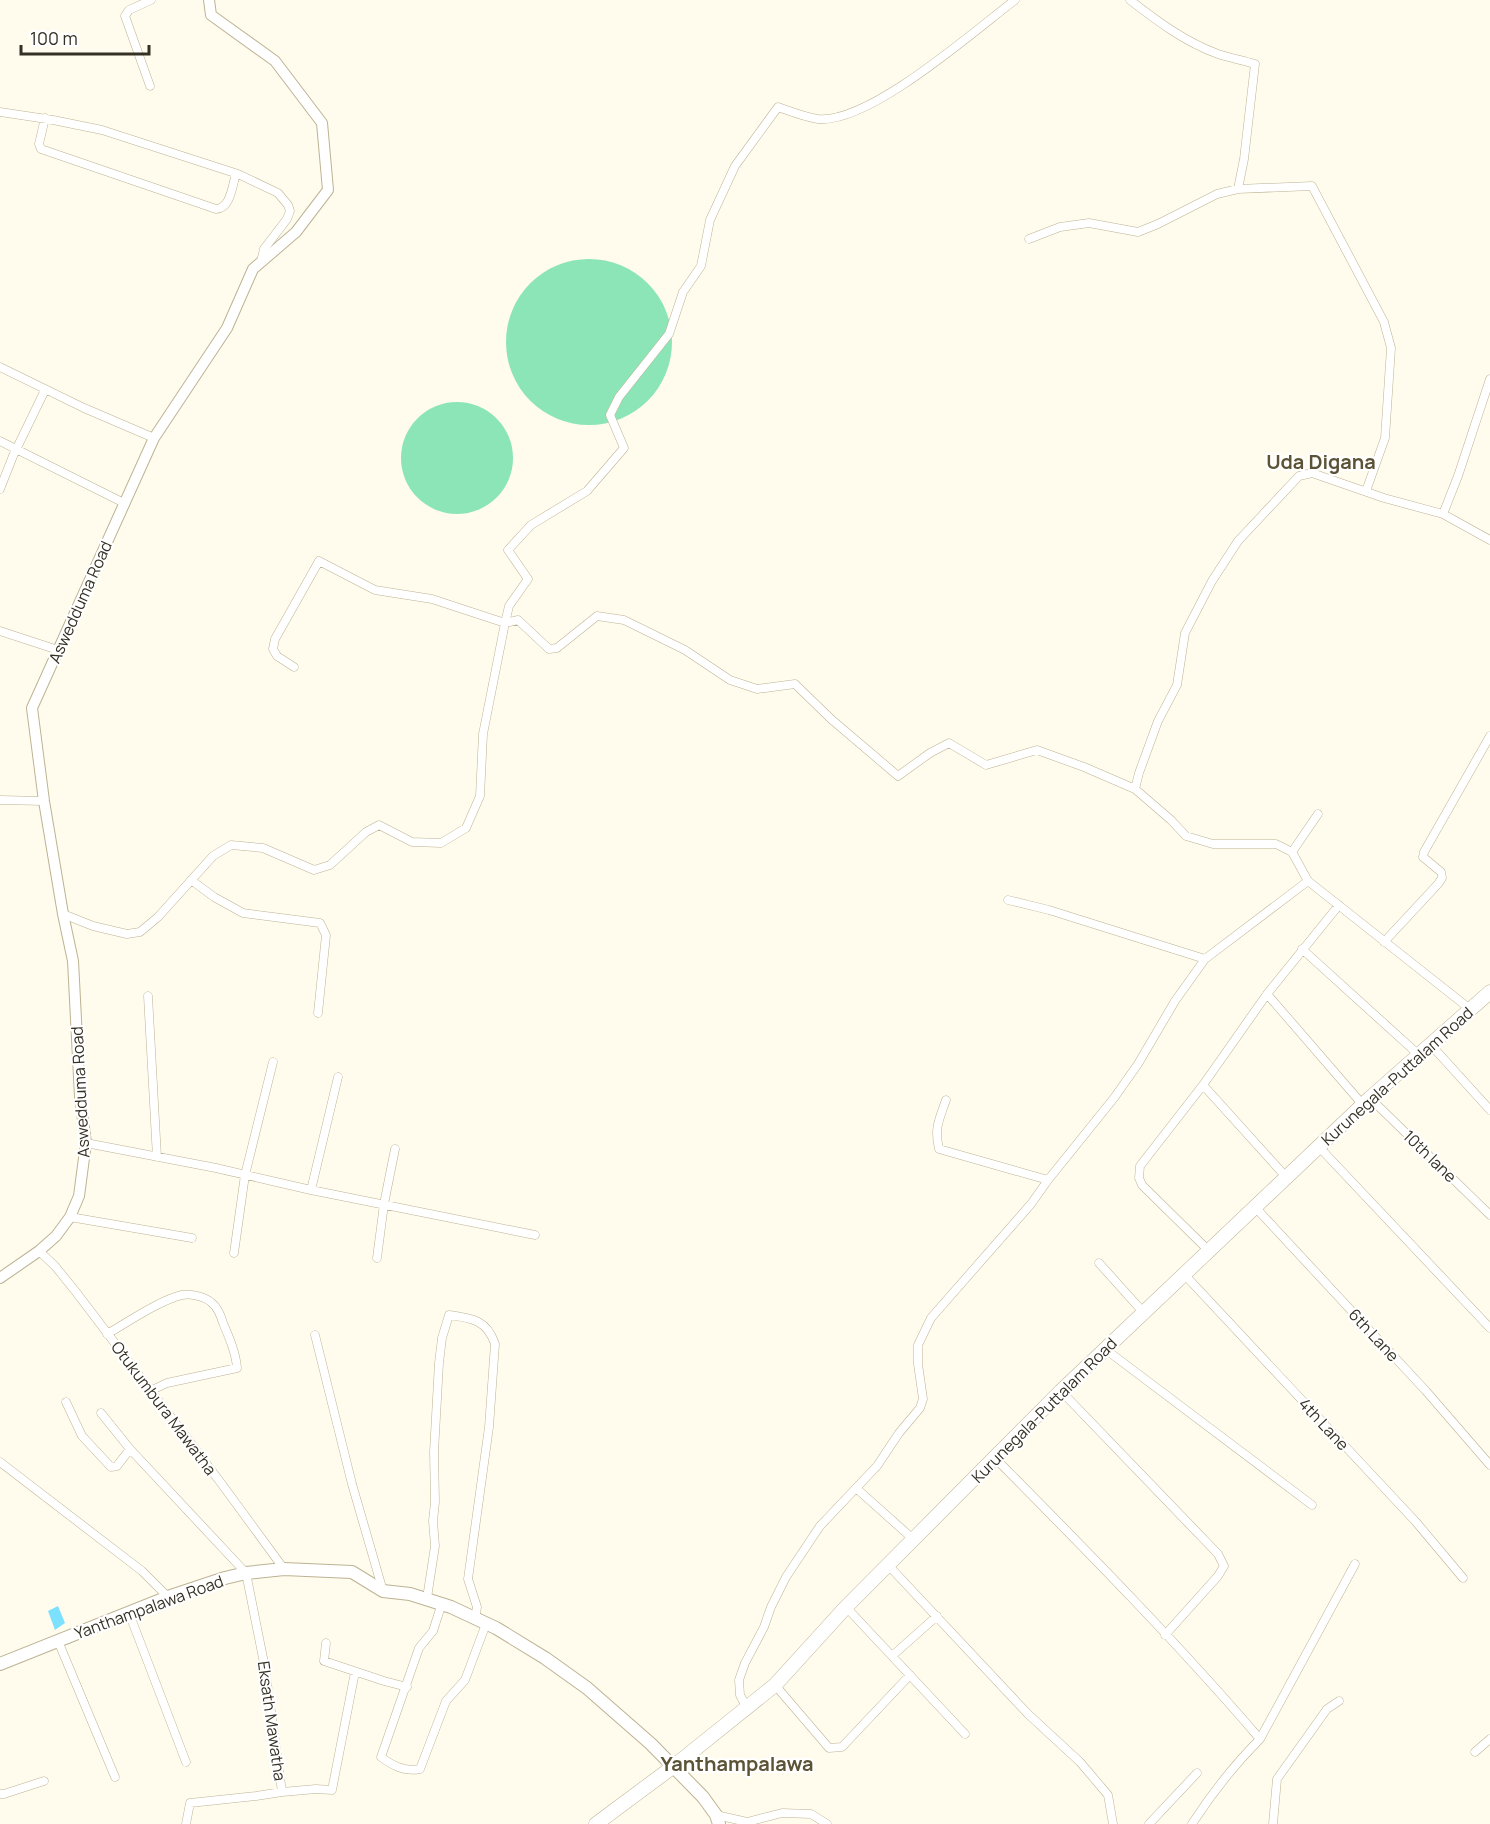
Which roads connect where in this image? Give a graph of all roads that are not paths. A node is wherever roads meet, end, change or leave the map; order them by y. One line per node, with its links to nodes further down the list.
1 (150, 0): 5 (street)
2 (209, 0): 11 (street, Aswedduma Road)
3 (1015, 0): 23 (street)
4 (1130, 0): 9 (street)
5 (150, 86)
6 (0, 112): 7 (street)
7 (45, 118): 8 (street); 8 (street)
8 (236, 174): 11 (street)
9 (1238, 189): 10 (street); 19 (street)
10 (1029, 239)
11 (261, 262): 15 (street, Aswedduma Road)
12 (0, 367): 14 (street)
13 (1490, 380): 21 (street)
14 (45, 390): 15 (street); 17 (street)
15 (154, 438): 25 (street, Aswedduma Road)
16 (0, 441): 17 (street)
17 (17, 449): 18 (street); 20 (street)
18 (0, 489)
19 (1366, 491): 21 (street); 28 (street)
20 (122, 502)
21 (1443, 514): 22 (street)
22 (1490, 540)
23 (505, 623): 26 (street); 28 (street); 33 (street)
24 (0, 631): 25 (street)
25 (58, 650): 30 (street, Aswedduma Road)
26 (294, 667)
27 (1490, 736): 38 (street)
28 (1135, 789): 32 (street)
29 (0, 800): 30 (street)
30 (44, 801): 37 (street, Aswedduma Road)
31 (1318, 814): 32 (street)
32 (1292, 852): 34 (street)
33 (191, 880): 37 (street); 45 (street)
34 (1308, 881): 36 (street); 40 (street)
35 (1008, 900): 40 (street)
36 (1339, 905): 38 (street); 39 (street)
37 (63, 915): 54 (street, Aswedduma Road)
38 (1384, 942): 44 (street)
39 (1302, 949): 42 (street); 47 (street)
40 (1205, 959): 60 (street)
41 (1490, 992): 44 (highway, Kurunegala-Puttalam Road)
42 (1267, 994): 50 (street); 52 (street, 10th lane)
43 (147, 996): 57 (street)
44 (1470, 1009): 46 (highway, Kurunegala-Puttalam Road)
45 (318, 1013)
46 (1431, 1045): 47 (highway, Kurunegala-Puttalam Road); 53 (street)
47 (1419, 1055): 52 (highway, Kurunegala-Puttalam Road)
48 (273, 1062): 58 (street)
49 (338, 1077): 61 (street)
50 (1203, 1085): 59 (street); 68 (street)
51 (946, 1100): 60 (street)
52 (1366, 1101): 55 (highway, Kurunegala-Puttalam Road); 64 (street, 10th lane)
53 (1490, 1110)
54 (86, 1143): 57 (street); 65 (street, Aswedduma Road)
55 (1319, 1147): 59 (highway, Kurunegala-Puttalam Road); 76 (street)
56 (395, 1149): 62 (street)
57 (157, 1157): 58 (street)
58 (245, 1175): 61 (street); 70 (street)
59 (1287, 1178): 63 (highway, Kurunegala-Puttalam Road)
60 (1048, 1179): 88 (street)
61 (311, 1190): 62 (street)
62 (384, 1204): 66 (street); 71 (street)
63 (1256, 1207): 68 (highway, Kurunegala-Puttalam Road); 87 (street, 6th Lane)
64 (1490, 1215)
65 (70, 1217): 67 (street); 69 (street, Aswedduma Road)
66 (535, 1235)
67 (192, 1238)
68 (1208, 1250): 73 (highway, Kurunegala-Puttalam Road)
69 (39, 1251): 74 (street, Aswedduma Road); 77 (street, Otukumbura Mawatha)
70 (234, 1253)
71 (377, 1258)
72 (1099, 1263): 75 (street)
73 (1184, 1273): 75 (highway, Kurunegala-Puttalam Road); 95 (street, 4th Lane)
74 (0, 1278)
75 (1143, 1312): 79 (highway, Kurunegala-Puttalam Road)
76 (1490, 1328)
77 (108, 1334): 80 (street, Otukumbura Mawatha); 80 (street)
78 (315, 1335): 96 (street)
79 (1105, 1349): 81 (highway, Kurunegala-Puttalam Road); 89 (street)
80 (150, 1391): 93 (street, Otukumbura Mawatha)
81 (1061, 1391): 85 (highway, Kurunegala-Puttalam Road); 104 (street)
82 (66, 1402): 84 (street)
83 (101, 1413): 84 (street)
84 (130, 1449): 94 (street)
85 (995, 1458): 90 (highway, Kurunegala-Puttalam Road); 104 (street)
86 (0, 1462): 97 (street)
87 (1490, 1465)
88 (856, 1488): 90 (street); 114 (street)
89 (1312, 1504)
90 (913, 1539): 92 (highway, Kurunegala-Puttalam Road)
91 (1355, 1564): 116 (street)
92 (889, 1566): 100 (highway, Kurunegala-Puttalam Road); 102 (street)
93 (284, 1569): 94 (main road, Yanthampalawa Road); 96 (main road, Yanthampalawa Road)
94 (246, 1573): 97 (main road, Yanthampalawa Road); 124 (street, Eksath Mawatha)
95 (1463, 1578)
96 (382, 1591): 98 (main road, Yanthampalawa Road)
97 (168, 1597): 101 (main road, Yanthampalawa Road)
98 (427, 1598): 99 (main road, Yanthampalawa Road); 103 (street)
99 (442, 1603): 103 (main road, Yanthampalawa Road); 112 (street)
100 (846, 1607): 107 (street); 111 (highway, Kurunegala-Puttalam Road)
101 (129, 1612): 105 (main road, Yanthampalawa Road); 119 (street)
102 (937, 1616): 107 (street); 130 (street)
103 (481, 1621): 112 (street); 120 (main road, Yanthampalawa Road)
104 (1166, 1635): 116 (street)
105 (58, 1641): 108 (main road, Yanthampalawa Road); 122 (street)
106 (326, 1643): 109 (street)
107 (892, 1656): 110 (street)
108 (0, 1664)
109 (355, 1672): 112 (street); 124 (street)
110 (910, 1675): 111 (street); 115 (street)
111 (775, 1685): 114 (highway, Kurunegala-Puttalam Road)
112 (407, 1687)
113 (1340, 1701): 133 (street)
114 (747, 1708): 120 (highway, Kurunegala-Puttalam Road)
115 (965, 1734)
116 (1260, 1738): 132 (street)
117 (1490, 1739): 118 (street)
118 (1475, 1752)
119 (186, 1762)
120 (674, 1766): 126 (main road, Yanthampalawa Road); 128 (highway, Kurunegala-Puttalam Road)
121 (1197, 1773): 131 (street)
122 (115, 1777)
123 (44, 1781): 125 (street)
124 (282, 1792): 127 (street, Eksath Mawatha)
125 (0, 1794)
126 (718, 1820): 129 (street)
127 (186, 1824)
128 (596, 1824)
129 (826, 1824)
130 (1113, 1824)
131 (1149, 1824)
132 (1192, 1824)
133 (1274, 1824)

